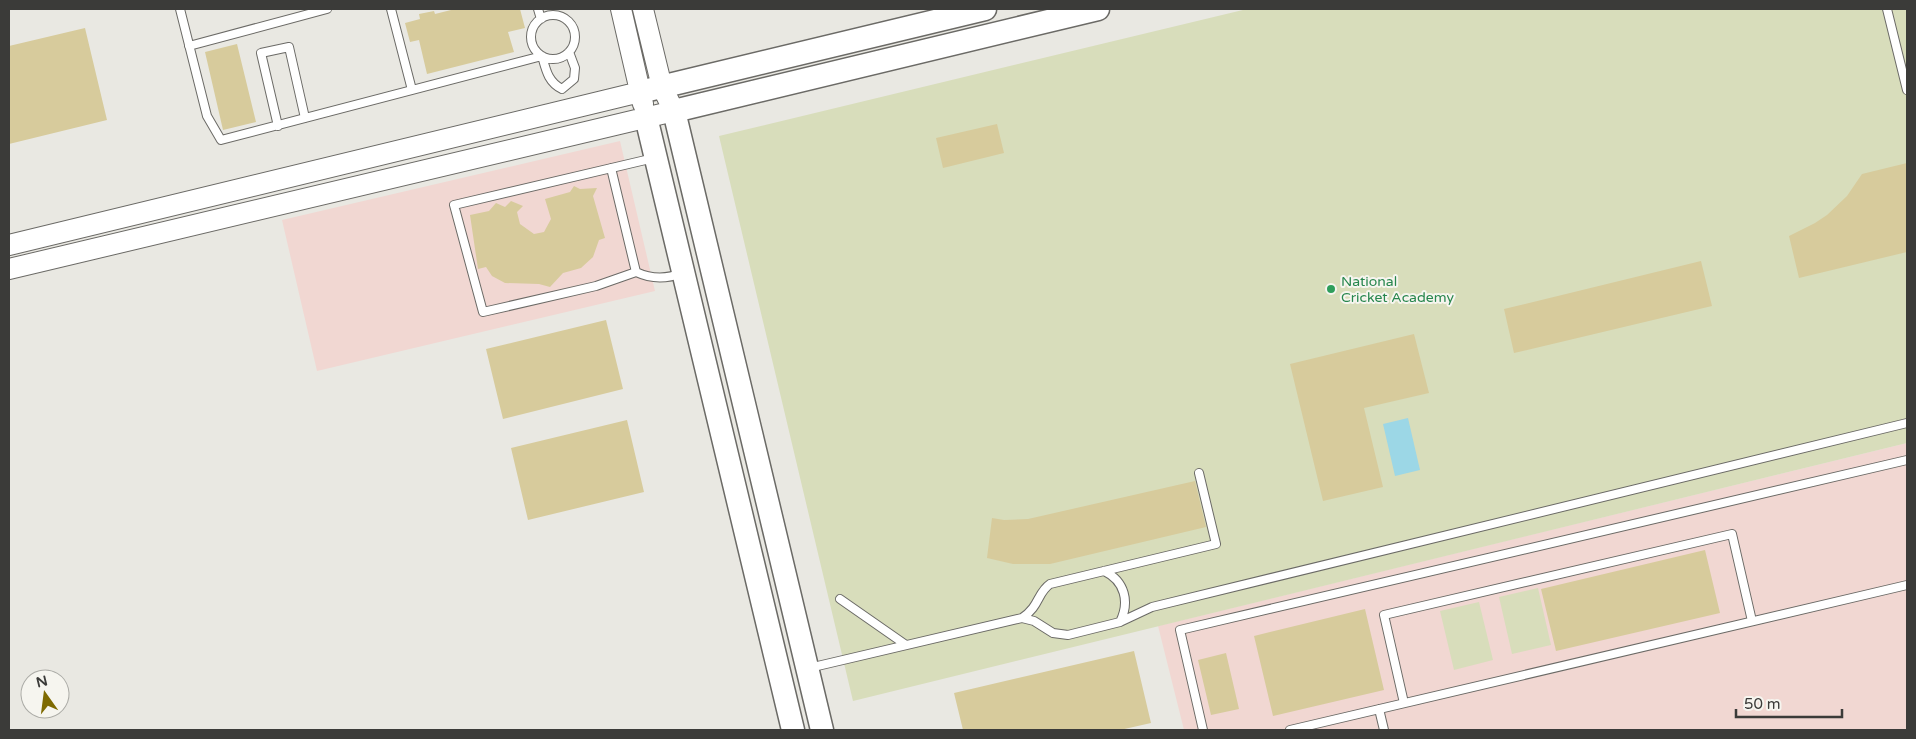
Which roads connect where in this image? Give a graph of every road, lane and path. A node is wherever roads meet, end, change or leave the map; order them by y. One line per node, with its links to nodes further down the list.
1 (180, 9): 12 (lane)
2 (327, 9): 12 (lane)
3 (391, 9): 15 (lane)
4 (538, 9): 11 (lane)
5 (621, 9): 16 (street)
6 (643, 9): 16 (street)
7 (985, 9): 16 (main road)
8 (1098, 9): 19 (main road)
9 (1887, 9): 17 (lane)
10 (554, 12): 11 (lane); 13 (lane)
11 (541, 19): 14 (lane)
12 (189, 46): 22 (lane)
13 (568, 52): 14 (lane); 18 (lane)
14 (542, 56): 15 (lane); 18 (lane)
15 (412, 90): 21 (lane)
16 (651, 90): 18 (street); 19 (street); 20 (street)
17 (1907, 90)
18 (565, 99): 25 (street)
19 (674, 111): 20 (street); 39 (main road)
20 (646, 117): 23 (main road); 26 (street)
21 (305, 118): 22 (lane); 22 (lane)
22 (278, 126)
23 (656, 158): 24 (lane); 28 (main road)
24 (611, 168): 27 (lane); 27 (lane)
25 (9, 245)
26 (9, 269)
27 (636, 272): 28 (lane)
28 (683, 273): 42 (main road)
29 (1907, 423): 36 (lane)
30 (1907, 460): 44 (lane)
31 (1199, 473): 32 (lane)
32 (1104, 571): 35 (lane); 36 (lane)
33 (1907, 585): 37 (lane)
34 (840, 599): 38 (lane)
35 (1022, 618): 36 (lane); 38 (lane)
36 (1120, 622)
37 (1752, 622): 40 (lane); 40 (lane)
38 (906, 645): 39 (lane)
39 (807, 668): 43 (main road)
40 (1404, 703): 41 (lane)
41 (1379, 709): 45 (lane); 46 (lane)
42 (792, 730)
43 (822, 730)
44 (1203, 730)
45 (1290, 730)
46 (1384, 730)

